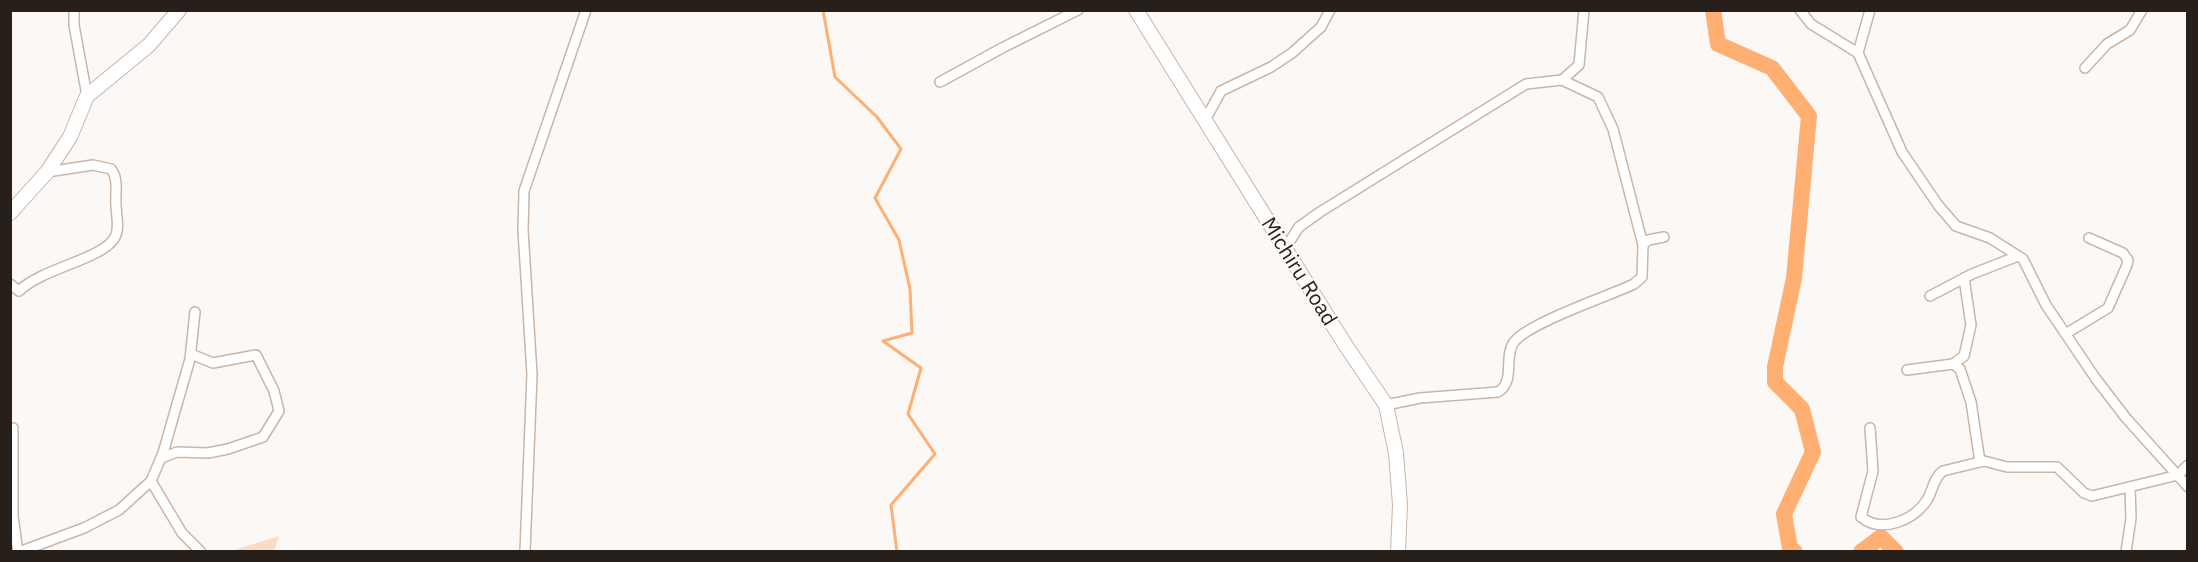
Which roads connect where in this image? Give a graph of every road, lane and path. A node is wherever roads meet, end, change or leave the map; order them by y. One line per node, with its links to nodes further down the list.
1 (74, 10): 15 (street)
2 (179, 10): 15 (street)
3 (586, 10): 44 (street)
4 (1078, 10): 14 (street)
5 (1136, 10): 16 (street, Michiru Road)
6 (1330, 10): 16 (street)
7 (1584, 10): 13 (street)
8 (1800, 10): 11 (street)
9 (1870, 10): 11 (street)
10 (2142, 10): 12 (street)
11 (1858, 53): 23 (street)
12 (2085, 68)
13 (1563, 80): 21 (street); 22 (street)
14 (940, 82)
15 (87, 96): 17 (street)
16 (1204, 122): 22 (street, Michiru Road)
17 (47, 172): 18 (street); 25 (street)
18 (10, 213)
19 (1664, 237): 21 (street)
20 (2089, 238): 28 (street)
21 (1643, 245): 32 (street)
22 (1286, 247): 32 (street, Michiru Road)
23 (2018, 256): 24 (street); 28 (street)
24 (1964, 278): 26 (street); 30 (street)
25 (10, 284)
26 (1930, 296)
27 (195, 312): 29 (street)
28 (2067, 333): 38 (street)
29 (191, 354): 35 (street); 35 (street)
30 (1953, 364): 31 (street); 36 (street)
31 (1907, 370)
32 (1386, 405): 45 (street, Michiru Road)
33 (13, 428): 42 (street)
34 (1870, 428): 36 (street)
35 (161, 458): 39 (street)
36 (1980, 462): 41 (street)
37 (2187, 465): 38 (street)
38 (2178, 475): 40 (street); 41 (street)
39 (151, 481): 42 (street); 43 (street)
40 (2187, 487)
41 (2130, 488): 46 (street)
42 (19, 552)
43 (201, 552)
44 (525, 552)
45 (1398, 552)
46 (2126, 552)

